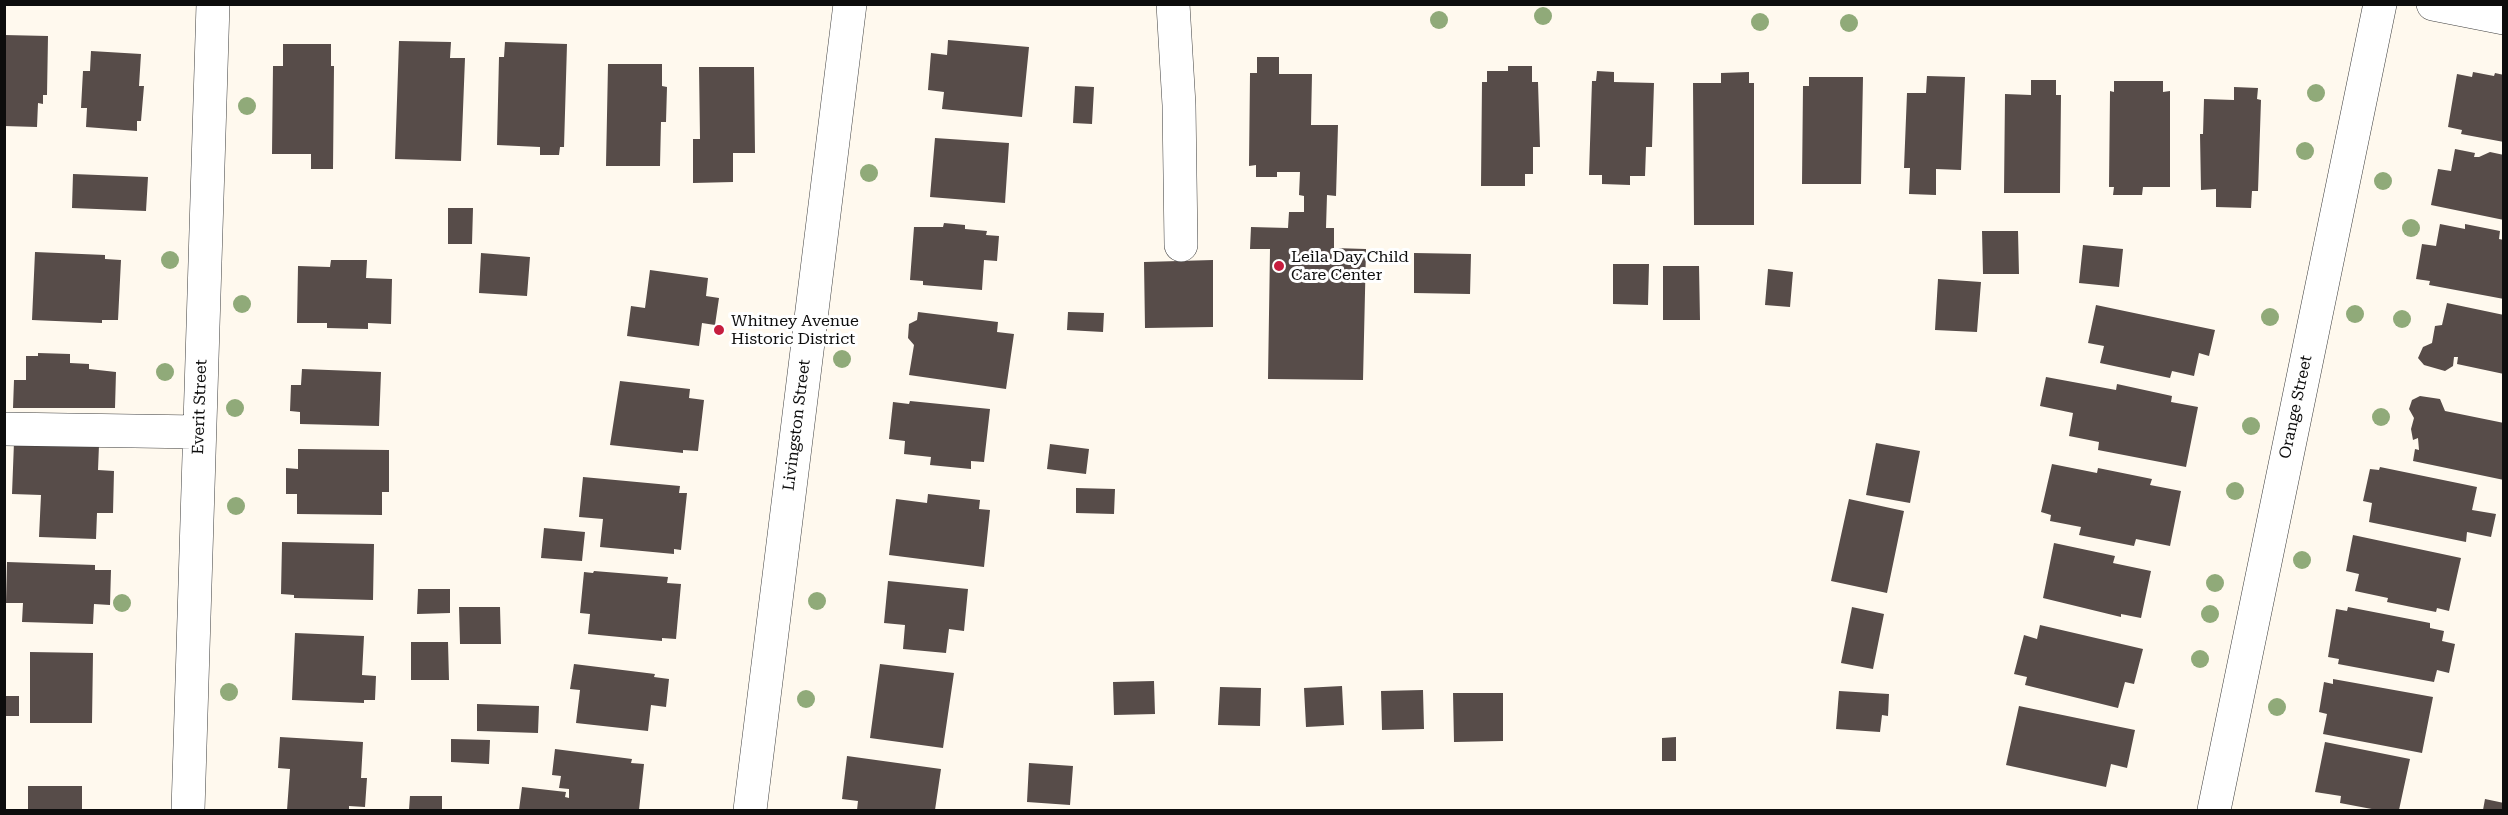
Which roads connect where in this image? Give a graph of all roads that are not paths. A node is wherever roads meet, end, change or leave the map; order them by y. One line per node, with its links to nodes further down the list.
1 (213, 4): 9 (street, Everit Street)
2 (850, 4): 11 (street, Livingston Street)
3 (1173, 4): 7 (street)
4 (2380, 4): 12 (street, Orange Street)
5 (2433, 4): 6 (street)
6 (2504, 18)
7 (1181, 245)
8 (4, 429): 9 (street)
9 (199, 432): 10 (street, Everit Street)
10 (188, 810)
11 (750, 810)
12 (2214, 810)

